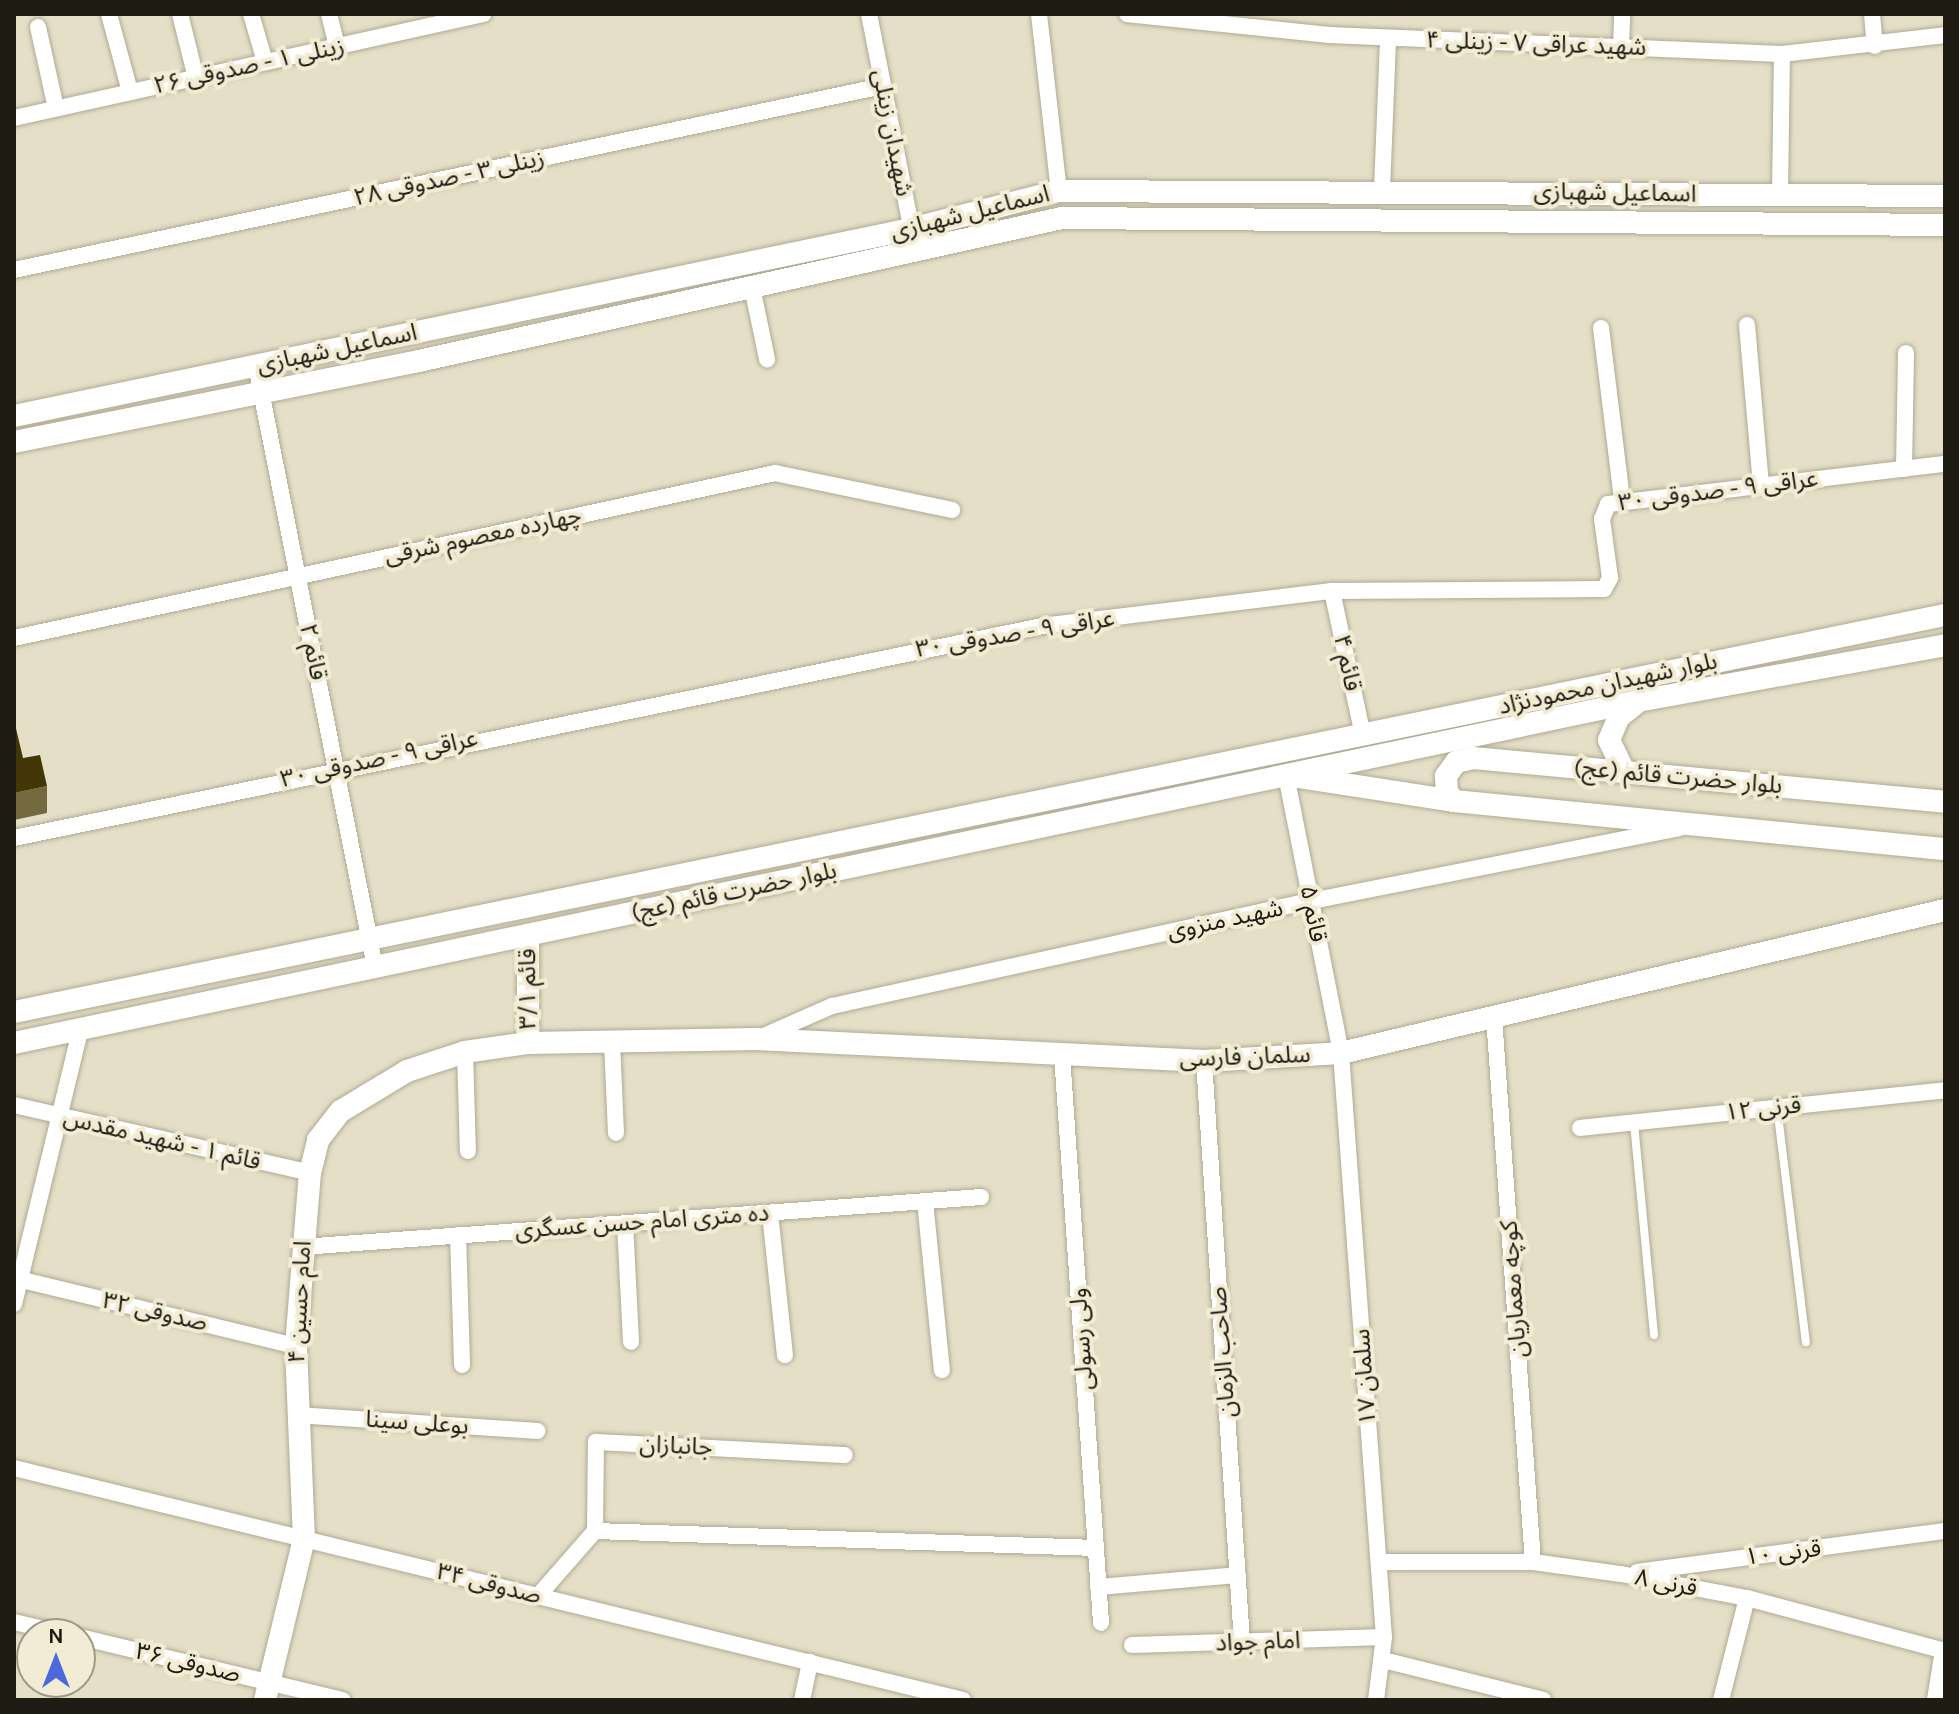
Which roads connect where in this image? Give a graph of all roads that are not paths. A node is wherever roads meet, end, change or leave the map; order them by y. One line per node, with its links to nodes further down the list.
1 (109, 14): 23 (street)
2 (180, 14): 21 (street)
3 (251, 14): 20 (street)
4 (329, 14): 16 (street)
5 (397, 14): 13 (street)
6 (869, 14): 22 (street, شهیدان زینلی)
7 (1039, 14): 27 (street)
8 (1127, 14): 15 (street, شهید عراقی ۷ - زینلی ۴)
9 (1622, 14): 18 (street)
10 (1872, 14): 17 (street)
11 (477, 15): 13 (street, زینلی ۱ - صدوقی ۲۶)
12 (38, 27): 24 (street)
13 (402, 32): 16 (street, زینلی ۱ - صدوقی ۲۶)
14 (1945, 35): 17 (street, شهید عراقی ۷ - زینلی ۴)
15 (1388, 38): 18 (street, شهید عراقی ۷ - زینلی ۴); 26 (street)
16 (337, 46): 20 (street, زینلی ۱ - صدوقی ۲۶)
17 (1875, 46): 19 (street, شهید عراقی ۷ - زینلی ۴)
18 (1621, 48): 19 (street, شهید عراقی ۷ - زینلی ۴)
19 (1782, 54): 28 (street)
20 (265, 62): 21 (street, زینلی ۱ - صدوقی ۲۶)
21 (196, 78): 23 (street, زینلی ۱ - صدوقی ۲۶)
22 (883, 86): 31 (street, شهیدان زینلی); 33 (street, زینلی ۳ - صدوقی ۲۸)
23 (130, 92): 24 (street, زینلی ۱ - صدوقی ۲۶)
24 (56, 108): 25 (street, زینلی ۱ - صدوقی ۲۶)
25 (14, 118)
26 (1382, 190): 27 (street, اسماعیل شهبازی); 28 (street, اسماعیل شهبازی)
27 (1059, 191): 31 (street, اسماعیل شهبازی)
28 (1780, 195): 29 (street, اسماعیل شهبازی)
29 (1945, 196)
30 (1945, 225): 32 (street, اسماعیل شهبازی)
31 (911, 229): 32 (street, شهیدان زینلی); 39 (street, اسماعیل شهبازی)
32 (916, 252): 34 (street, اسماعیل شهبازی)
33 (14, 270)
34 (752, 287): 38 (street); 40 (street, اسماعیل شهبازی)
35 (1747, 325): 45 (street)
36 (1601, 328): 46 (street)
37 (1906, 353): 44 (street)
38 (767, 359)
39 (256, 366): 40 (street, قائم ۲); 41 (street, اسماعیل شهبازی)
40 (261, 392): 42 (street, اسماعیل شهبازی); 48 (street, قائم ۲)
41 (14, 416)
42 (14, 442)
43 (1945, 464): 44 (street, عراقی ۹ - صدوقی ۳۰)
44 (1904, 469): 45 (street, عراقی ۹ - صدوقی ۳۰)
45 (1761, 484): 46 (street, عراقی ۹ - صدوقی ۳۰)
46 (1622, 500): 49 (street, عراقی ۹ - صدوقی ۳۰)
47 (952, 510): 48 (street, چهارده معصوم شرقی)
48 (298, 576): 51 (street, چهارده معصوم شرقی); 56 (street, قائم ۲)
49 (1332, 591): 54 (street, قائم ۴); 56 (street, عراقی ۹ - صدوقی ۳۰)
50 (1945, 615): 54 (street, بلوار شهیدان محمودنژاد)
51 (14, 638)
52 (1945, 645): 53 (street, بلوار شهیدان محمودنژاد)
53 (1638, 701): 57 (street); 58 (street, بلوار شهیدان محمودنژاد)
54 (1363, 735): 55 (street, بلوار شهیدان محمودنژاد)
55 (1272, 753): 67 (street, بلوار حضرت قائم (عج))
56 (336, 768): 62 (street, عراقی ۹ - صدوقی ۳۰); 67 (street, قائم ۲)
57 (1624, 771): 59 (street, بلوار حضرت قائم (عج)); 60 (street, بلوار حضرت قائم (عج))
58 (1286, 775): 59 (street, بلوار حضرت قائم (عج)); 64 (street, قائم ۵); 66 (street, بلوار حضرت قائم (عج))
59 (1454, 801): 61 (street, بلوار حضرت قائم (عج))
60 (1945, 802)
61 (1700, 824): 63 (street, بلوار حضرت قائم (عج)); 64 (street, شهید منزوی)
62 (14, 838)
63 (1943, 851)
64 (1311, 901): 72 (street, شهید منزوی); 77 (street, قائم ۵)
65 (1945, 910): 70 (street, سلمان فارسی)
66 (528, 935): 68 (street, بلوار حضرت قائم (عج)); 75 (street, قائم ۳/۱)
67 (369, 938): 68 (street, قائم ۲); 69 (street, بلوار حضرت قائم (عج))
68 (375, 967): 71 (street, بلوار حضرت قائم (عج))
69 (14, 1012)
70 (1494, 1017): 77 (street, سلمان فارسی); 113 (street, کوچه معماریان)
71 (81, 1028): 74 (street, بلوار حضرت قائم (عج)); 83 (street)
72 (756, 1039): 73 (street, سلمان فارسی); 78 (street, سلمان فارسی)
73 (612, 1042): 75 (street, سلمان فارسی); 86 (street)
74 (14, 1043)
75 (528, 1043): 76 (street, امام حسین ۴)
76 (465, 1052): 87 (street); 88 (street, امام حسین ۴)
77 (1341, 1053): 79 (street, سلمان فارسی); 112 (street, سلمان ۱۷)
78 (1062, 1055): 79 (street, سلمان فارسی); 111 (street, ولی رسولی)
79 (1204, 1061): 115 (street, صاحب الزمان)
80 (1945, 1090): 82 (street, قرنی ۱۲)
81 (14, 1105): 83 (street, قائم ۱ - شهید مقدس)
82 (1777, 1107): 84 (street, قرنی ۱۲); 99 (lane)
83 (60, 1117): 88 (street, قائم ۱ - شهید مقدس); 95 (street)
84 (1634, 1122): 85 (street, قرنی ۱۲); 97 (lane)
85 (1580, 1128)
86 (616, 1133)
87 (468, 1151)
88 (310, 1173): 94 (street, امام حسین ۴)
89 (981, 1197): 90 (street, ده متری امام حسن عسگری)
90 (925, 1201): 91 (street, ده متری امام حسن عسگری); 103 (street)
91 (770, 1213): 92 (street, ده متری امام حسن عسگری); 101 (street)
92 (625, 1223): 93 (street, ده متری امام حسن عسگری); 98 (street)
93 (458, 1235): 94 (street, ده متری امام حسن عسگری); 102 (street)
94 (302, 1247): 100 (street, امام حسین ۴)
95 (17, 1279): 96 (street); 100 (street, صدوقی ۳۲)
96 (14, 1304)
97 (1654, 1335)
98 (631, 1342)
99 (1806, 1342)
100 (296, 1346): 104 (street, امام حسین ۴)
101 (785, 1355)
102 (462, 1365)
103 (942, 1370)
104 (297, 1415): 105 (street, بوعلی سینا); 110 (street, امام حسین ۴)
105 (537, 1431)
106 (845, 1455): 108 (street, جانبازان)
107 (14, 1468): 110 (street, صدوقی ۳۴)
108 (595, 1531): 111 (street); 117 (street)
109 (1945, 1531): 114 (street, قرنی ۱۰)
110 (304, 1539): 117 (street, صدوقی ۳۴); 127 (street, امام حسین ۴)
111 (1096, 1548): 116 (street, ولی رسولی)
112 (1379, 1562): 113 (street, قرنی ۸); 120 (street, سلمان ۱۷)
113 (1533, 1562): 114 (street, قرنی ۸)
114 (1621, 1574): 118 (street, قرنی ۸)
115 (1237, 1575): 116 (street); 122 (street, صاحب الزمان)
116 (1098, 1587): 119 (street, ولی رسولی)
117 (538, 1596): 126 (street, صدوقی ۳۴)
118 (1747, 1598): 124 (street, قرنی ۸); 133 (street)
119 (1101, 1623)
120 (1384, 1637): 122 (street, امام جواد); 125 (street, سلمان ۱۷)
121 (96, 1642): 127 (street, صدوقی ۳۶)
122 (1242, 1643): 123 (street, امام جواد)
123 (1132, 1645)
124 (1945, 1654): 134 (street)
125 (1383, 1660): 131 (street, سلمان ۱۷); 132 (street)
126 (810, 1662): 129 (street); 130 (street, صدوقی ۳۴)
127 (268, 1691): 128 (street, صدوقی ۳۶)
128 (343, 1700)
129 (802, 1700)
130 (963, 1700)
131 (1376, 1700)
132 (1543, 1700)
133 (1721, 1700)
134 (1938, 1700)

